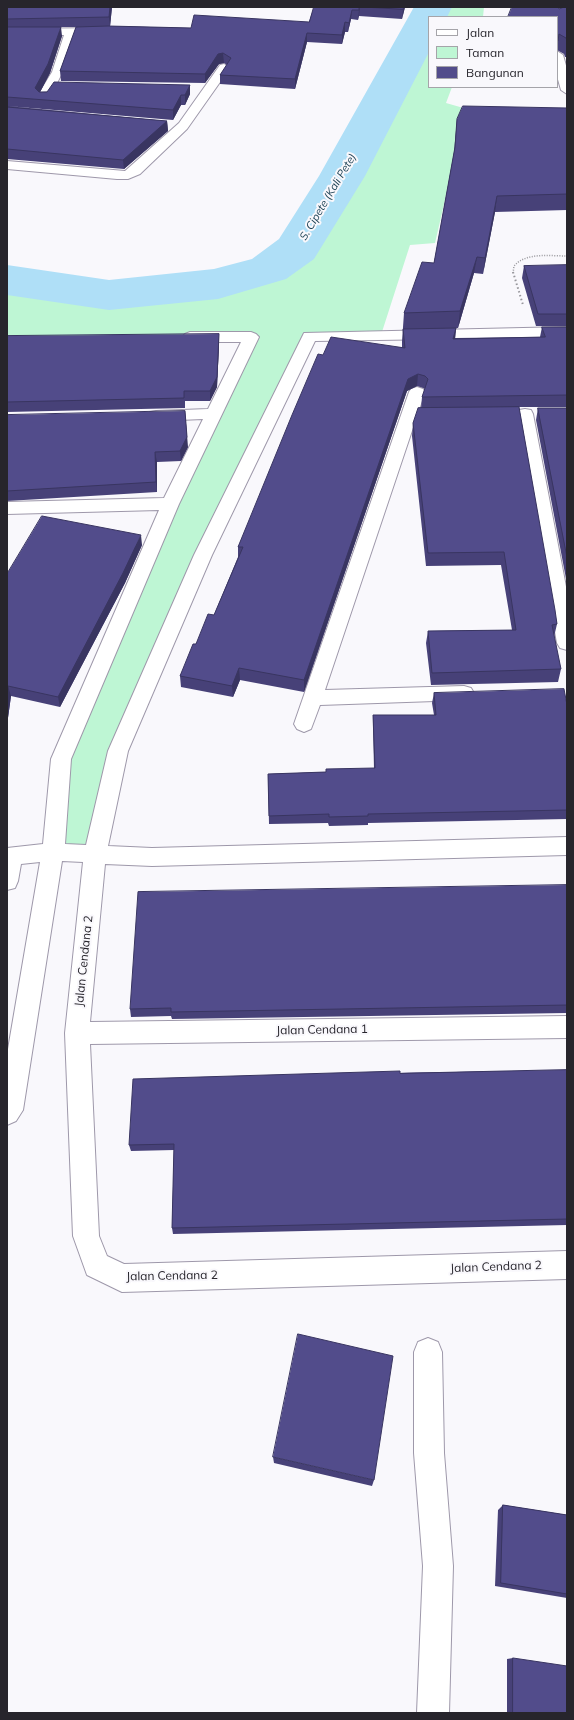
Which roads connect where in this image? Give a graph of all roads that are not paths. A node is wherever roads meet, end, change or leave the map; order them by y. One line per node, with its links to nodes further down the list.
1 (117, 31): 3 (street)
2 (7, 32): 3 (street)
3 (71, 32): 6 (street)
4 (558, 58): 10 (street)
5 (224, 68): 9 (street)
6 (52, 86): 7 (street); 11 (street)
7 (66, 86)
8 (193, 89): 9 (street)
9 (208, 89): 13 (street)
10 (567, 90)
11 (46, 115)
12 (167, 125): 13 (street)
13 (183, 126): 14 (street)
14 (7, 165)
15 (567, 332): 29 (street, Jalan Cendana 2)
16 (173, 337): 18 (street)
17 (417, 392): 25 (street)
18 (214, 414): 20 (street); 21 (street)
19 (524, 414): 23 (street)
20 (143, 416)
21 (170, 504): 22 (street); 28 (street)
22 (7, 508)
23 (567, 643)
24 (480, 693): 25 (street)
25 (313, 698): 26 (street)
26 (304, 724)
27 (567, 846): 29 (street)
28 (53, 852): 29 (street); 30 (street); 34 (street)
29 (95, 855): 33 (street, Jalan Cendana 2)
30 (9, 856): 31 (street)
31 (7, 881)
32 (567, 1027): 33 (street, Jalan Cendana 1)
33 (77, 1033): 35 (street, Jalan Cendana 2)
34 (7, 1113)
35 (567, 1265)
36 (428, 1352): 37 (street)
37 (433, 1713)

